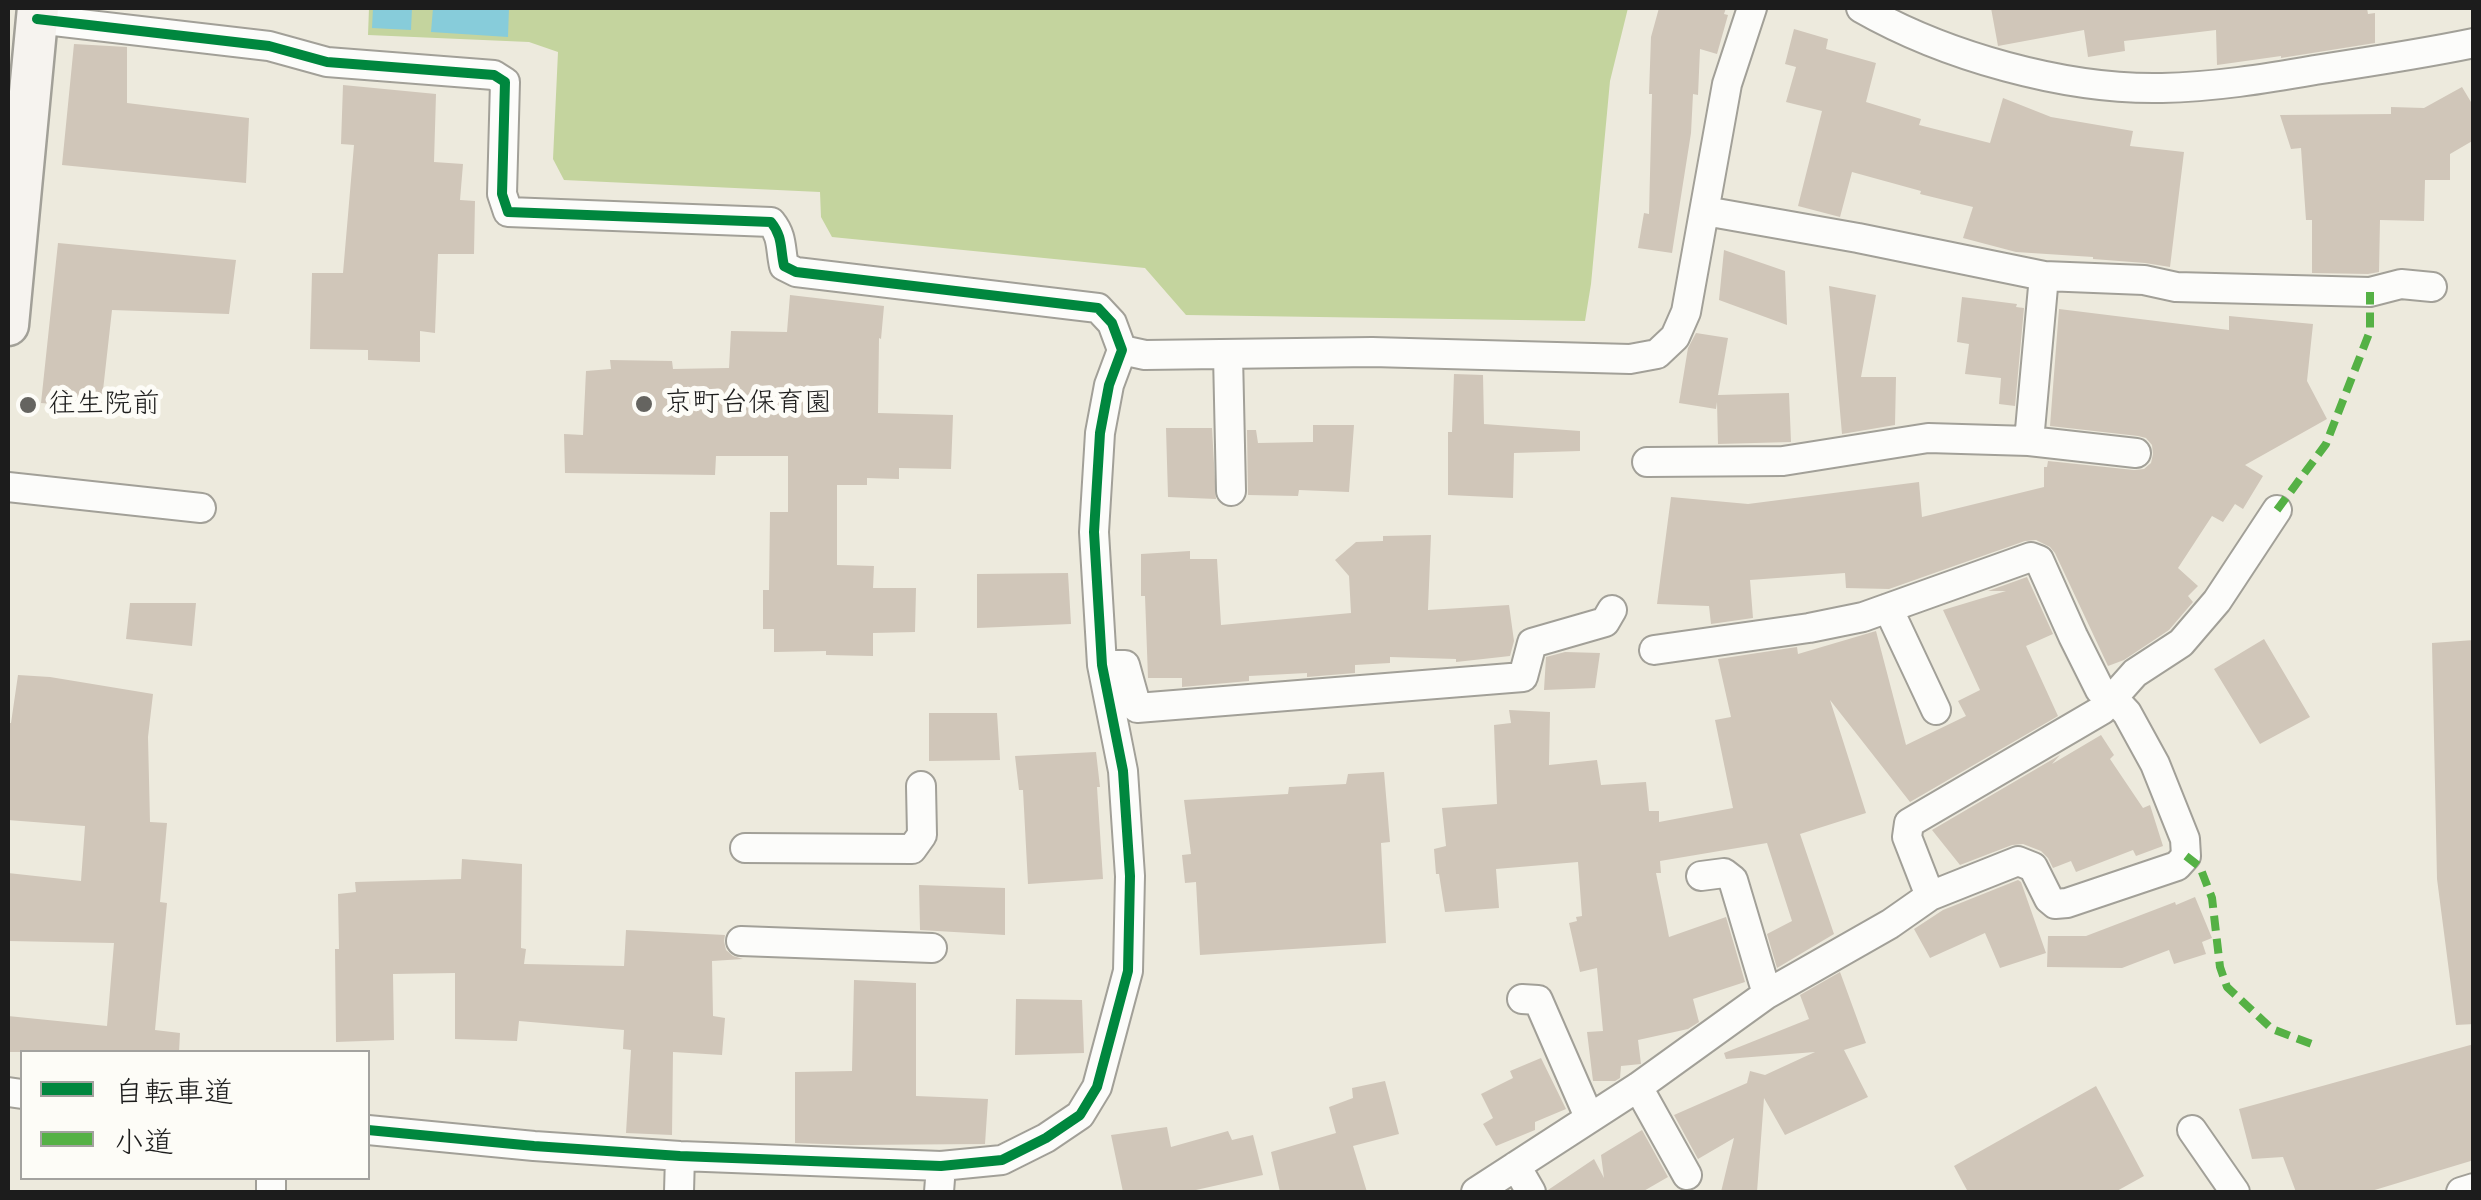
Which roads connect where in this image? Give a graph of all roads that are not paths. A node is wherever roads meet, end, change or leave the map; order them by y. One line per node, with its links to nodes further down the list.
1 (1752, 8): 5 (street)
2 (1862, 8): 4 (street)
3 (38, 13): 8 (main road); 9 (street)
4 (2474, 43)
5 (1705, 211): 6 (street); 10 (street)
6 (2044, 276): 7 (street); 11 (street)
7 (2432, 286)
8 (8, 325)
9 (1122, 350): 10 (street); 21 (street)
10 (1228, 354): 15 (street)
11 (2029, 441): 12 (street); 13 (street)
12 (2136, 453)
13 (1647, 462)
14 (8, 487): 16 (street)
15 (1231, 491)
16 (201, 508)
17 (2277, 510): 22 (street)
18 (1888, 608): 20 (street); 22 (street); 23 (street)
19 (1612, 610): 21 (street)
20 (1654, 650)
21 (1102, 665): 39 (street)
22 (2114, 699): 27 (street); 27 (street)
23 (1936, 710)
24 (921, 786): 25 (street)
25 (745, 848)
26 (1701, 876): 30 (street)
27 (1930, 896): 30 (street)
28 (741, 942): 29 (street)
29 (932, 948)
30 (1767, 994): 32 (street)
31 (1522, 999): 33 (street)
32 (1638, 1087): 33 (street); 38 (street)
33 (1589, 1117): 37 (street)
34 (370, 1130): 36 (street)
35 (2192, 1130): 44 (street)
36 (680, 1156): 39 (street); 41 (street)
37 (1516, 1166): 42 (street); 43 (street)
38 (1686, 1175)
39 (940, 1179)
40 (2474, 1188): 45 (street)
41 (680, 1192)
42 (1476, 1192)
43 (1531, 1192)
44 (2235, 1192)
45 (2461, 1192)

